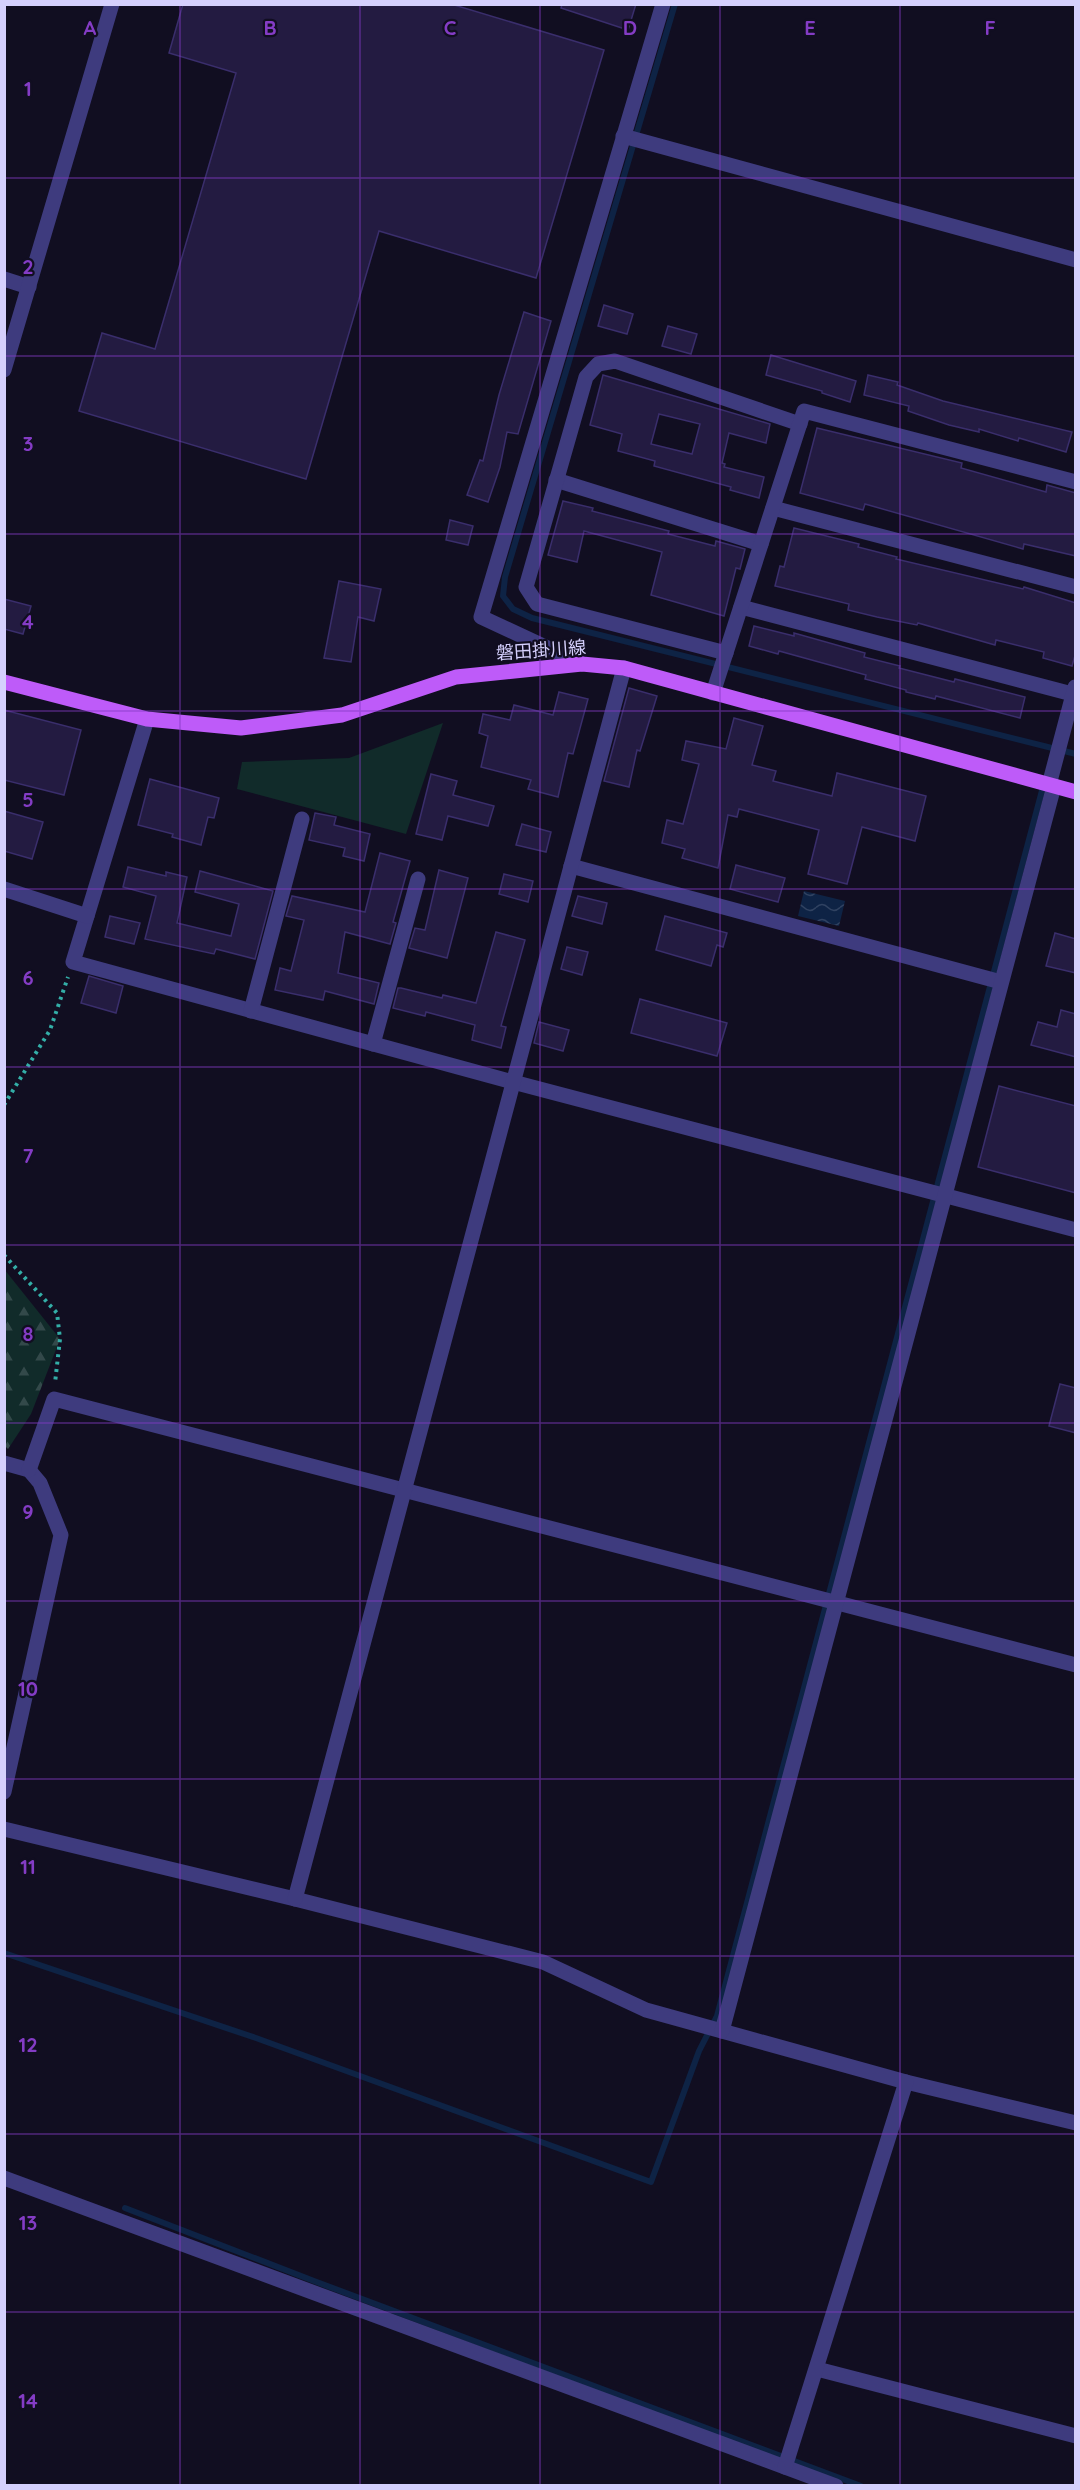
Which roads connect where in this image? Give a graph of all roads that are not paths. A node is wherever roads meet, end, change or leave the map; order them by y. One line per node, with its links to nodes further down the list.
1 (112, 4): 6 (street)
2 (663, 4): 3 (street)
3 (624, 136): 4 (street); 16 (street)
4 (1076, 260)
5 (4, 279): 6 (street)
6 (29, 287): 7 (street)
7 (4, 370)
8 (800, 424): 9 (street); 10 (street); 11 (street)
9 (556, 480): 12 (street); 15 (street)
10 (1076, 482)
11 (773, 508): 12 (street); 13 (street)
12 (761, 544): 14 (street)
13 (1076, 587)
14 (741, 607): 15 (street); 19 (street)
15 (726, 652): 20 (street)
16 (582, 664): 17 (main road, 磐田掛川線); 21 (main road, 磐田掛川線)
17 (624, 668): 20 (main road, 磐田掛川線); 25 (street)
18 (4, 682): 21 (main road, 磐田掛川線)
19 (1075, 691): 22 (street)
20 (713, 693): 22 (main road, 磐田掛川線)
21 (147, 719): 28 (street)
22 (1051, 786): 23 (main road, 磐田掛川線); 29 (street)
23 (1076, 792)
24 (302, 819): 30 (street)
25 (571, 866): 29 (street); 32 (street)
26 (417, 879): 31 (street)
27 (4, 890): 28 (street)
28 (87, 916): 30 (street)
29 (1001, 982): 33 (street)
30 (252, 1011): 31 (street)
31 (373, 1044): 32 (street)
32 (513, 1082): 33 (street); 37 (street)
33 (943, 1196): 34 (street); 38 (street)
34 (1076, 1230)
35 (4, 1463): 36 (street)
36 (29, 1470): 37 (street); 40 (street)
37 (404, 1489): 38 (street); 42 (street)
38 (837, 1603): 39 (street); 43 (street)
39 (1076, 1665)
40 (4, 1792)
41 (4, 1829): 42 (street)
42 (295, 1899): 43 (street)
43 (722, 2031): 44 (street)
44 (906, 2082): 45 (street); 47 (street)
45 (1076, 2123)
46 (4, 2178): 49 (street)
47 (817, 2369): 48 (street); 49 (street)
48 (1076, 2436)
49 (785, 2467): 50 (street)
50 (836, 2486)

